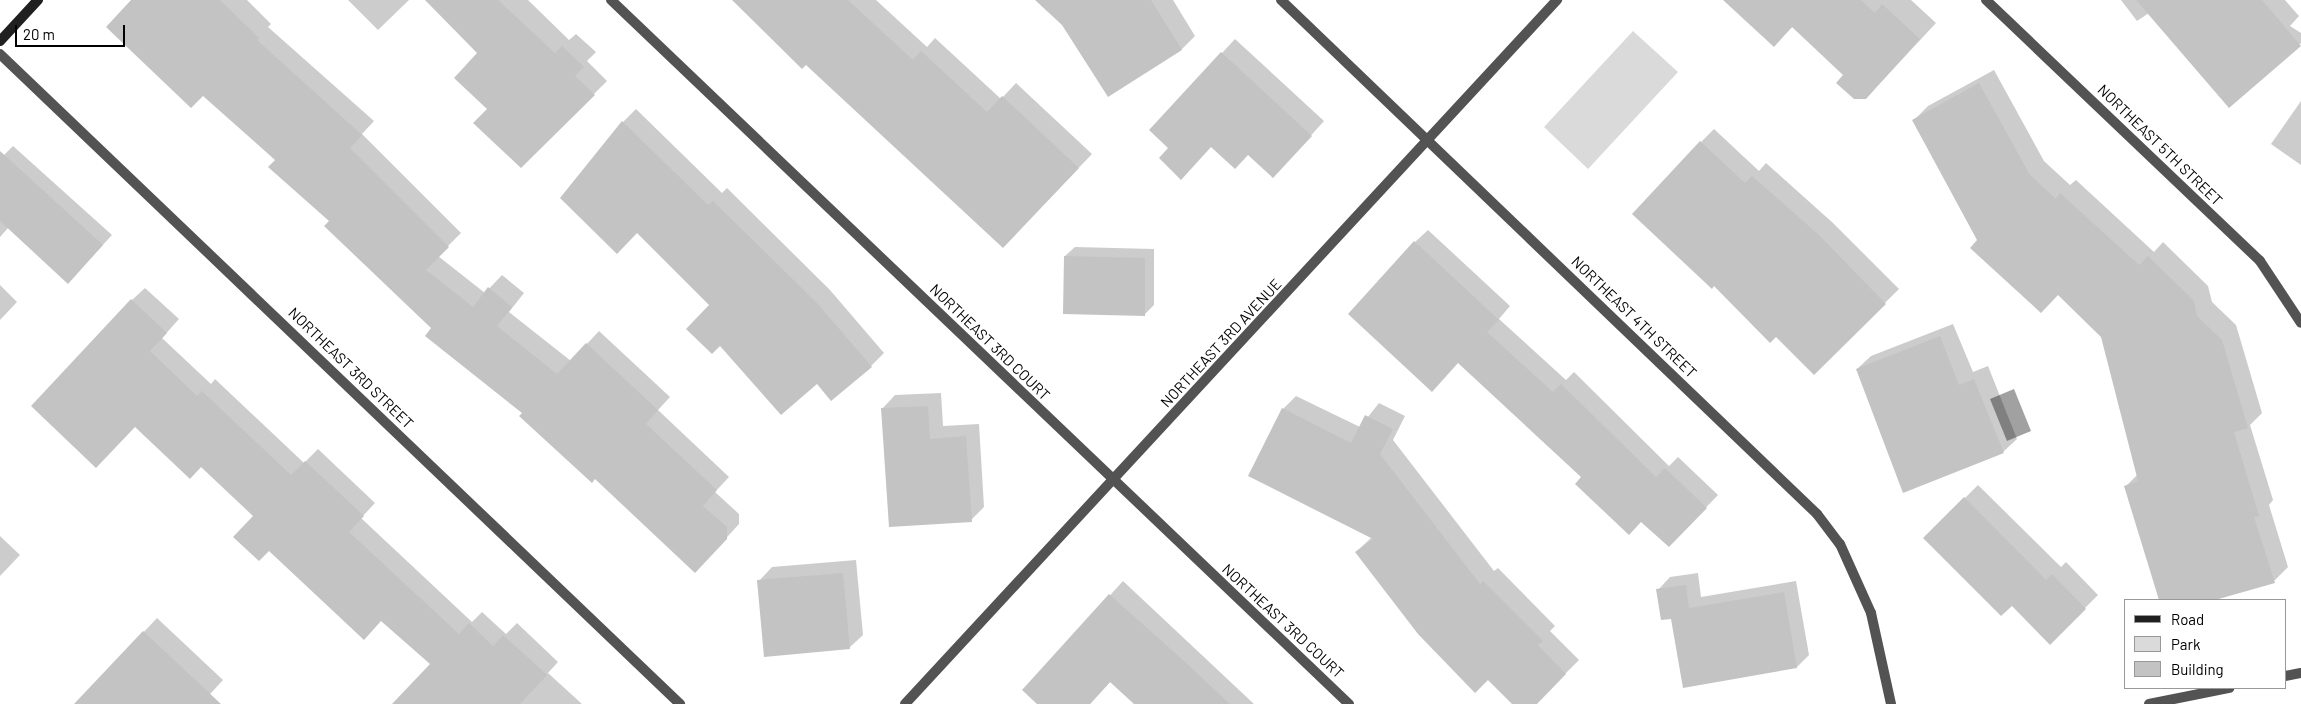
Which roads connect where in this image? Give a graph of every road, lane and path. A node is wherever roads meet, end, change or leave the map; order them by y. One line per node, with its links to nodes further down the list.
1 (38, 0): 6 (main road)
2 (611, 0): 10 (street, NORTHEAST 3RD COURT)
3 (1281, 0): 8 (street, NORTHEAST 4TH STREET)
4 (1557, 0): 8 (street, NORTHEAST 3RD AVENUE)
5 (1986, 0): 9 (street, NORTHEAST 5TH STREET)
6 (0, 40)
7 (0, 54): 14 (street, NORTHEAST 3RD STREET)
8 (1427, 141): 10 (street, NORTHEAST 3RD AVENUE); 17 (street, NORTHEAST 4TH STREET)
9 (2301, 323)
10 (1114, 481): 15 (street, NORTHEAST 3RD AVENUE); 16 (street, NORTHEAST 3RD COURT)
11 (2301, 673): 12 (street)
12 (2286, 676)
13 (2224, 689): 18 (street)
14 (680, 704)
15 (904, 704)
16 (1349, 704)
17 (1890, 704)
18 (2149, 704)

